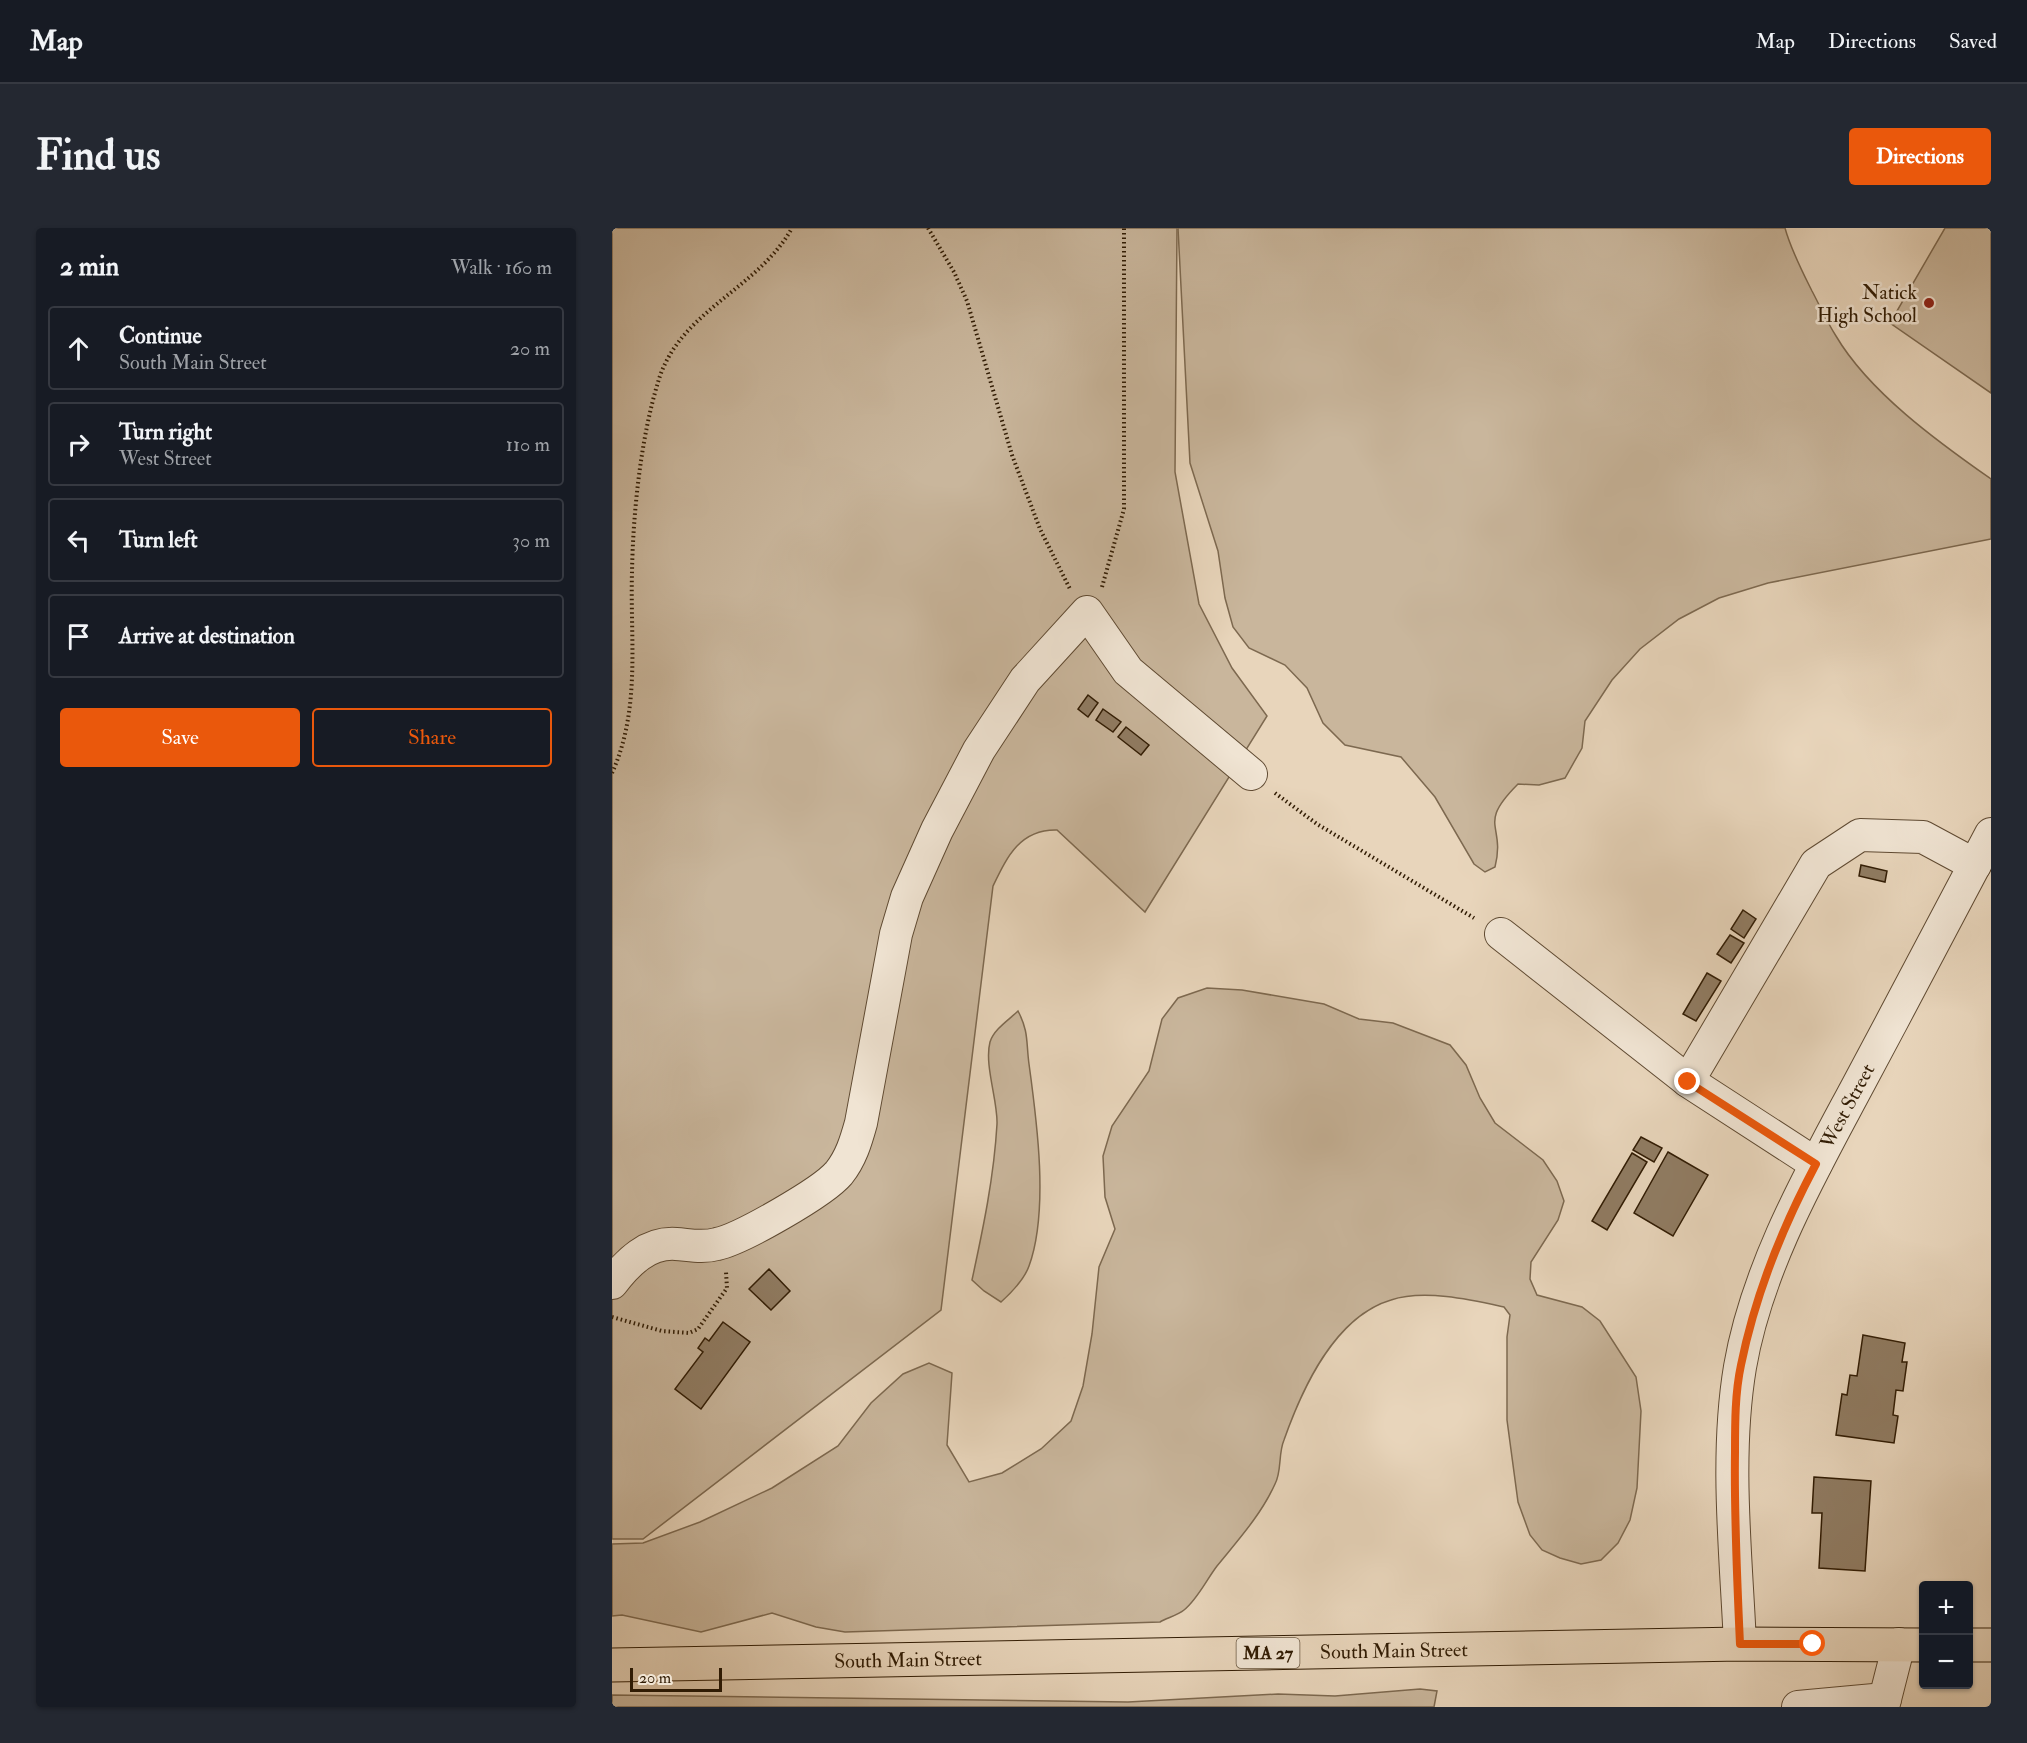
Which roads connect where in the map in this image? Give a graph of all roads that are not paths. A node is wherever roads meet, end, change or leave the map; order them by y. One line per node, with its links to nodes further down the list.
1 (1251, 774): 7 (street)
2 (1991, 834): 3 (street, West Street)
3 (1975, 865): 5 (street); 6 (street, West Street)
4 (1501, 934): 5 (street)
5 (1688, 1082): 6 (street)
6 (1816, 1164): 8 (street, West Street)
7 (612, 1282)
8 (1740, 1644): 9 (main road, South Main Street / MA 27); 12 (main road, South Main Street / MA 27)
9 (1911, 1645): 13 (street)
10 (1973, 1645): 11 (main road)
11 (1991, 1645)
12 (612, 1665)
13 (1884, 1703): 14 (street)
14 (1798, 1707)

